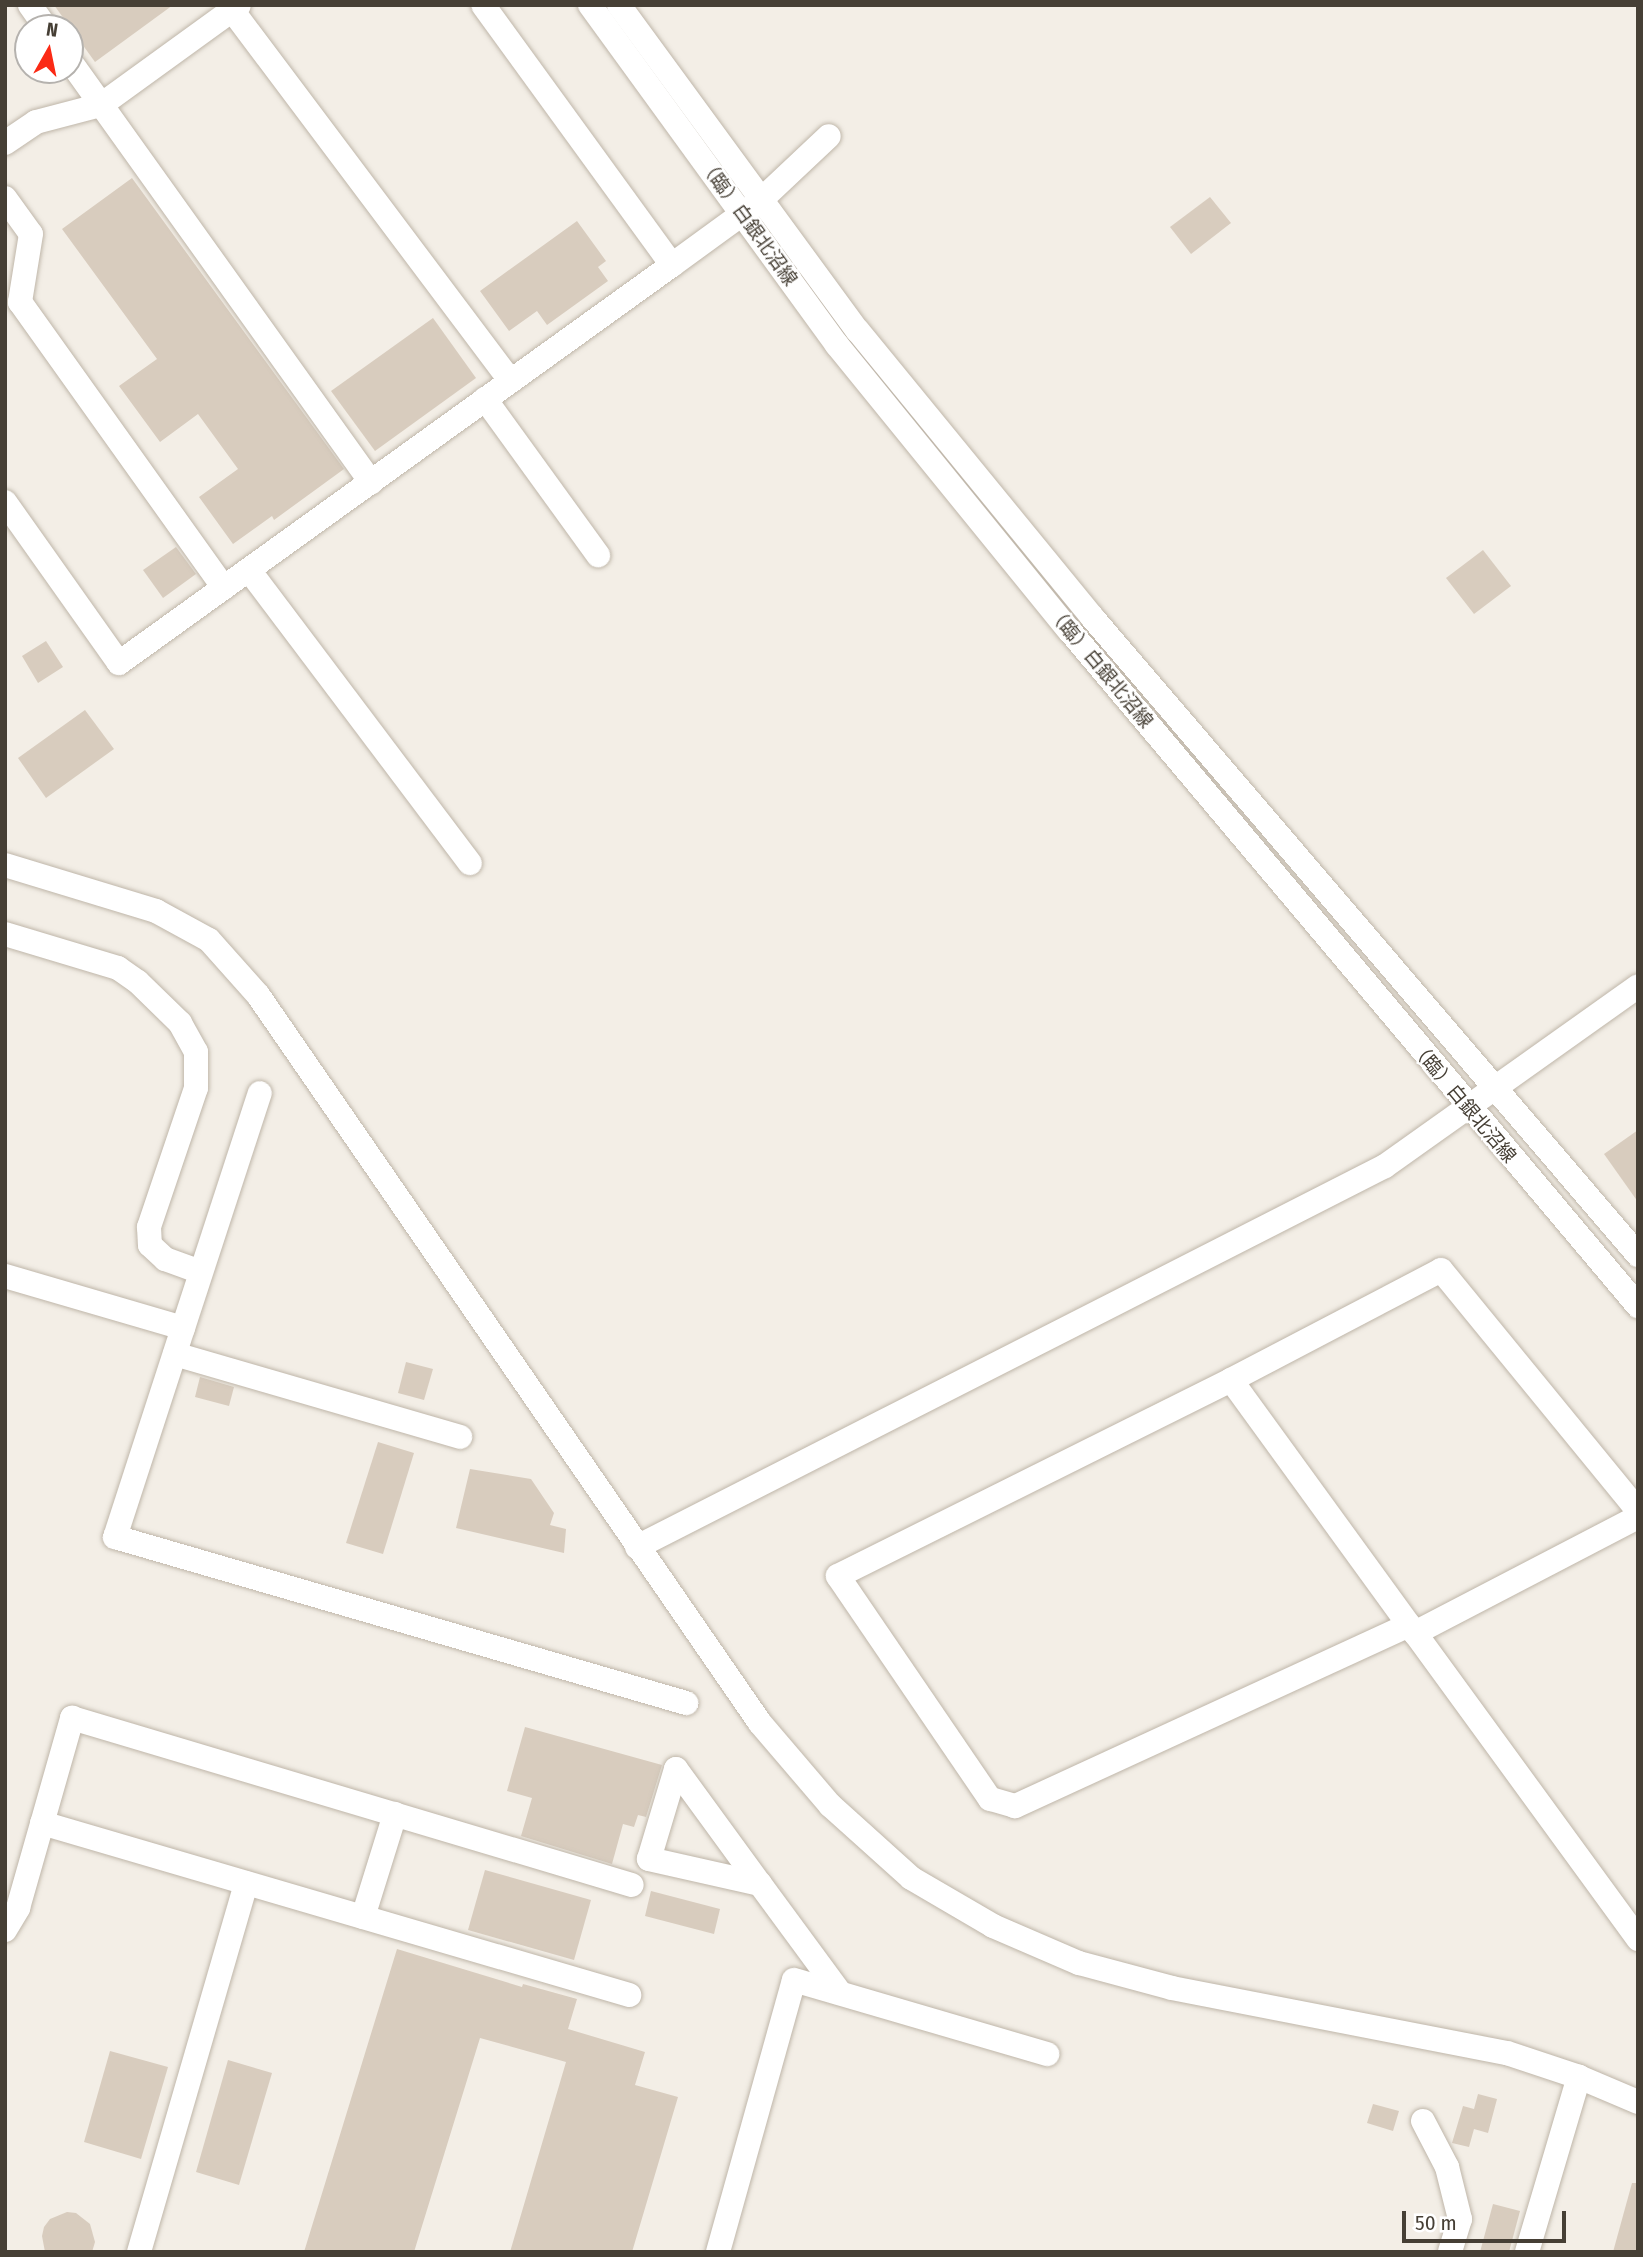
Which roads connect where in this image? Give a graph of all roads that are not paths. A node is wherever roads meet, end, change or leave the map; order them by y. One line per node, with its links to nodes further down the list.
1 (483, 5): 11 (street)
2 (590, 5): 10 (street, （臨）白銀北沼線)
3 (618, 5): 10 (street, （臨）白銀北沼線)
4 (236, 8): 6 (street); 12 (street)
5 (84, 81): 6 (street)
6 (101, 105): 8 (street); 14 (street)
7 (829, 136): 10 (street)
8 (5, 143)
9 (5, 198): 18 (street)
10 (752, 207): 11 (street); 23 (street, （臨）白銀北沼線); 25 (street, （臨）白銀北沼線)
11 (672, 265): 12 (street)
12 (511, 381): 13 (street)
13 (485, 399): 14 (street); 16 (street)
14 (371, 482): 17 (street)
15 (5, 502): 18 (street)
16 (598, 555)
17 (249, 570): 18 (street); 19 (street)
18 (223, 588)
19 (470, 863)
20 (5, 865): 36 (street)
21 (5, 934): 27 (street)
22 (1638, 986): 23 (street)
23 (1496, 1087): 25 (street); 26 (street, （臨）白銀北沼線)
24 (260, 1093): 27 (street)
25 (1468, 1108): 29 (street, （臨）白銀北沼線); 36 (street)
26 (1638, 1255)
27 (201, 1272): 30 (street)
28 (5, 1276): 30 (street)
29 (1638, 1306)
30 (183, 1328): 31 (street)
31 (175, 1354): 33 (street); 38 (street)
32 (1231, 1380): 34 (street); 37 (street); 37 (street)
33 (460, 1437)
34 (1638, 1511)
35 (1638, 1517): 37 (street)
36 (638, 1548): 50 (street)
37 (1412, 1629): 46 (street)
38 (685, 1703)
39 (394, 1814): 40 (street); 43 (street); 44 (street)
40 (42, 1823): 41 (street); 45 (street)
41 (246, 1883): 44 (street); 53 (street)
42 (760, 1884): 42 (street); 47 (street)
43 (632, 1885)
44 (363, 1917): 48 (street)
45 (5, 1930)
46 (1638, 1940)
47 (839, 1993): 49 (street); 54 (street)
48 (629, 1996)
49 (1047, 2054)
50 (1579, 2077): 51 (street); 56 (street)
51 (1638, 2102)
52 (1423, 2121): 55 (street)
53 (139, 2252)
54 (718, 2252)
55 (1450, 2252)
56 (1527, 2252)

